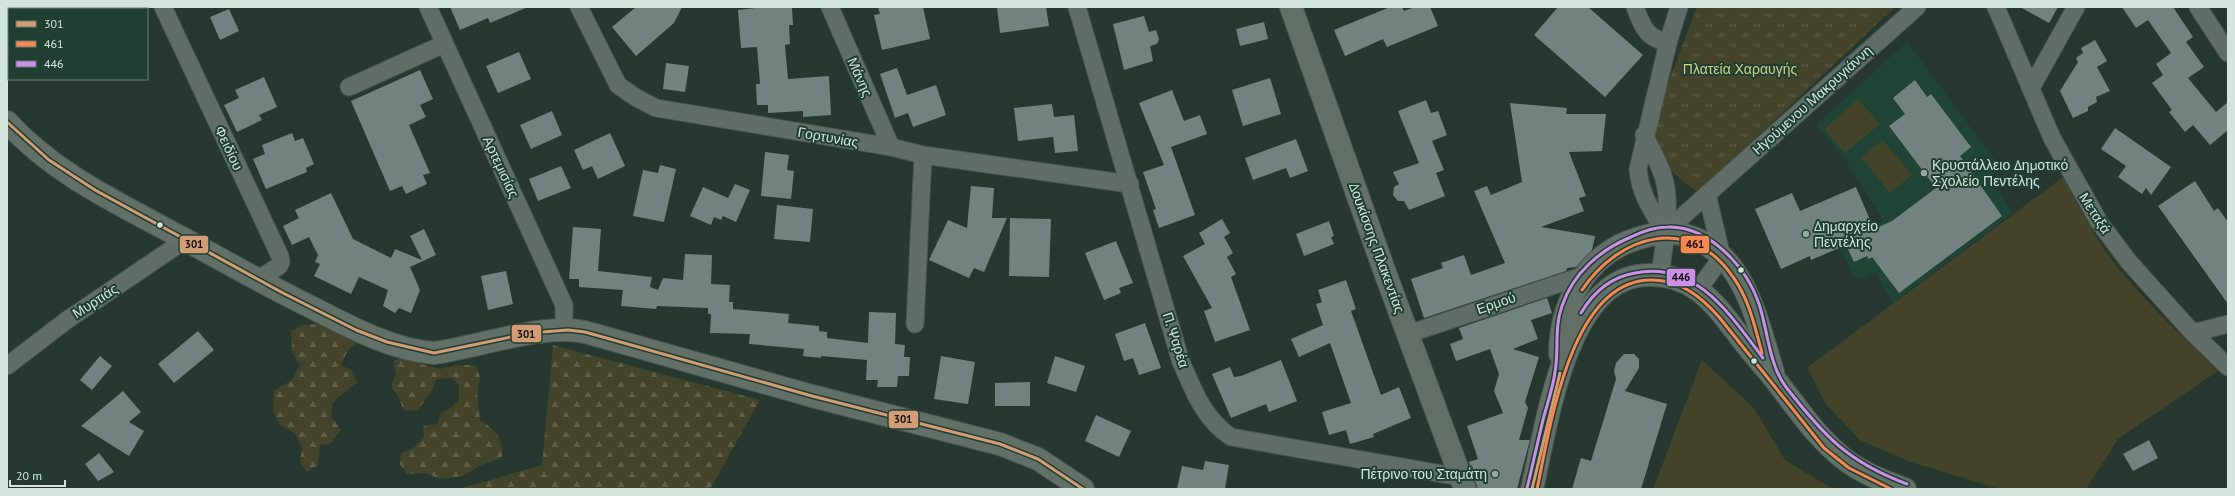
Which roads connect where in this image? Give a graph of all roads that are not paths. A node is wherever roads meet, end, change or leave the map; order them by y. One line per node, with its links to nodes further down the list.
1 (163, 7): 29 (street, Φειδίου)
2 (428, 7): 14 (street, Αρτεμισίας)
3 (579, 7): 20 (street, Γορτυνίας)
4 (830, 7): 20 (street, Μάνης)
5 (1077, 7): 22 (street, Π. Ψαρέα)
6 (1291, 7): 35 (main road, Δουκίσσης Πλακεντίας)
7 (1635, 7): 13 (street)
8 (1679, 7): 13 (street)
9 (1917, 7): 23 (street, Ηγούμενου Μακρυγιάννη)
10 (1996, 7): 17 (street, Μεταξά)
11 (2076, 7): 17 (street)
12 (2198, 7): 15 (street)
13 (1668, 43): 19 (street)
14 (444, 44): 16 (street); 33 (street, Αρτεμισίας)
15 (2228, 53)
16 (349, 87)
17 (2032, 88): 34 (street, Μεταξά)
18 (7, 122): 25 (main road)
19 (1644, 135): 24 (street); 24 (street)
20 (891, 147): 21 (street, Γορτυνίας)
21 (923, 155): 22 (street, Γορτυνίας); 31 (street)
22 (1130, 184): 40 (street, Π. Ψαρέα)
23 (1707, 194): 24 (street, Ηγούμενου Μακρυγιάννη); 26 (street)
24 (1665, 232): 26 (main road); 27 (main road); 28 (street)
25 (185, 240): 29 (main road); 36 (street, Μυρτιάς)
26 (1722, 257): 30 (street); 39 (main road)
27 (1585, 275): 35 (street, Ερμού); 38 (main road)
28 (1660, 275): 30 (main road); 38 (main road)
29 (257, 280): 33 (main road)
30 (1698, 290): 39 (main road)
31 (915, 324)
32 (2228, 324): 34 (street)
33 (564, 329): 41 (main road)
34 (2193, 333): 37 (street, Μεταξά)
35 (1408, 334): 40 (main road, Δουκίσσης Πλακεντίας)
36 (7, 366)
37 (2228, 367)
38 (1560, 373): 42 (main road)
39 (1776, 381): 43 (main road)
40 (1462, 483)
41 (1083, 489)
42 (1532, 489)
43 (1905, 489)

